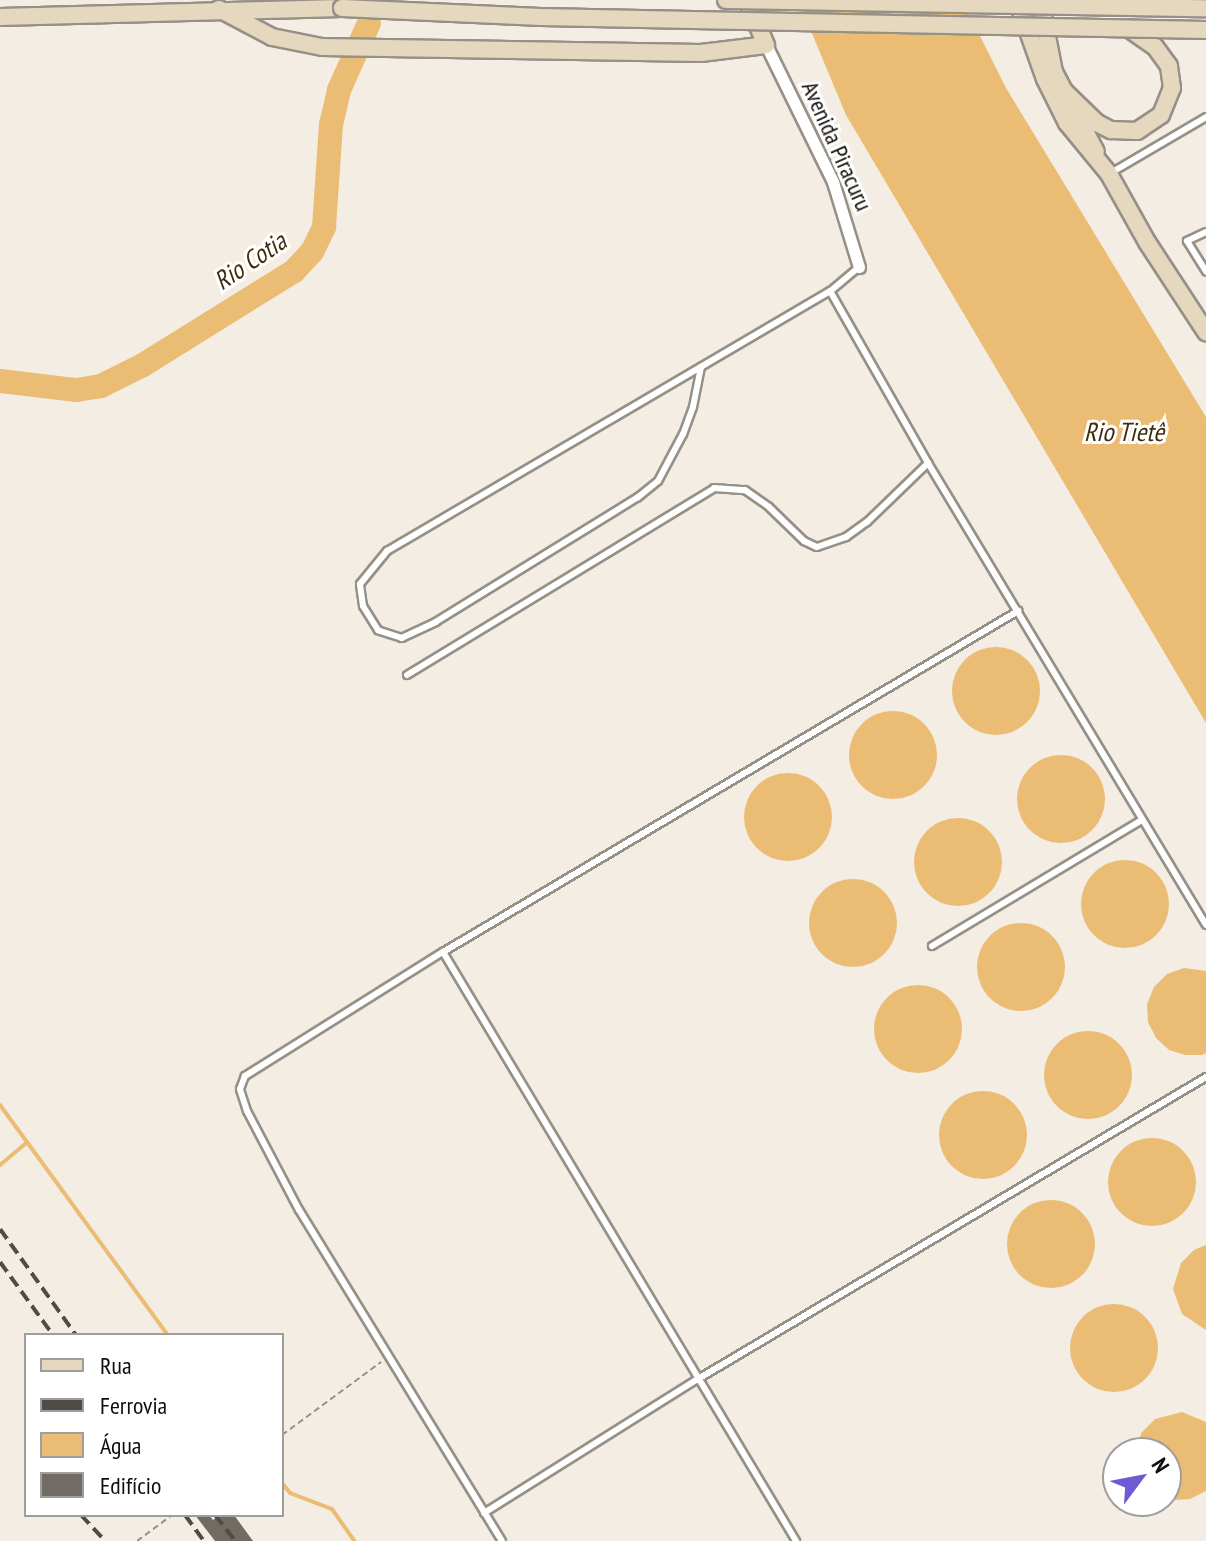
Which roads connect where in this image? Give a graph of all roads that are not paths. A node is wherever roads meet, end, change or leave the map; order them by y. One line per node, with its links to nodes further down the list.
1 (726, 0): 5 (main road, bridge)
2 (747, 0): 10 (main road)
3 (1017, 0): 13 (main road)
4 (1040, 0): 11 (main road)
5 (1206, 8)
6 (219, 9): 7 (main road); 8 (main road, bridge); 10 (main road)
7 (0, 17)
8 (1128, 28): 9 (main road, bridge); 11 (main road)
9 (1206, 30)
10 (766, 45): 15 (street, Avenida Piracuru)
11 (1063, 90): 13 (main road)
12 (1206, 117): 13 (lane)
13 (1105, 169): 18 (main road)
14 (1206, 232): 16 (lane)
15 (859, 267): 17 (lane)
16 (1206, 272)
17 (830, 291): 19 (lane); 20 (lane)
18 (1206, 332)
19 (701, 367): 19 (lane)
20 (928, 463): 21 (lane); 22 (lane)
21 (1018, 611): 23 (lane); 26 (lane)
22 (407, 675)
23 (1142, 820): 24 (lane); 25 (lane)
24 (1206, 925)
25 (932, 946)
26 (443, 952): 28 (lane); 29 (lane)
27 (1206, 1077): 28 (lane)
28 (698, 1379): 29 (lane); 31 (lane)
29 (484, 1513): 30 (lane)
30 (502, 1541)
31 (796, 1541)

